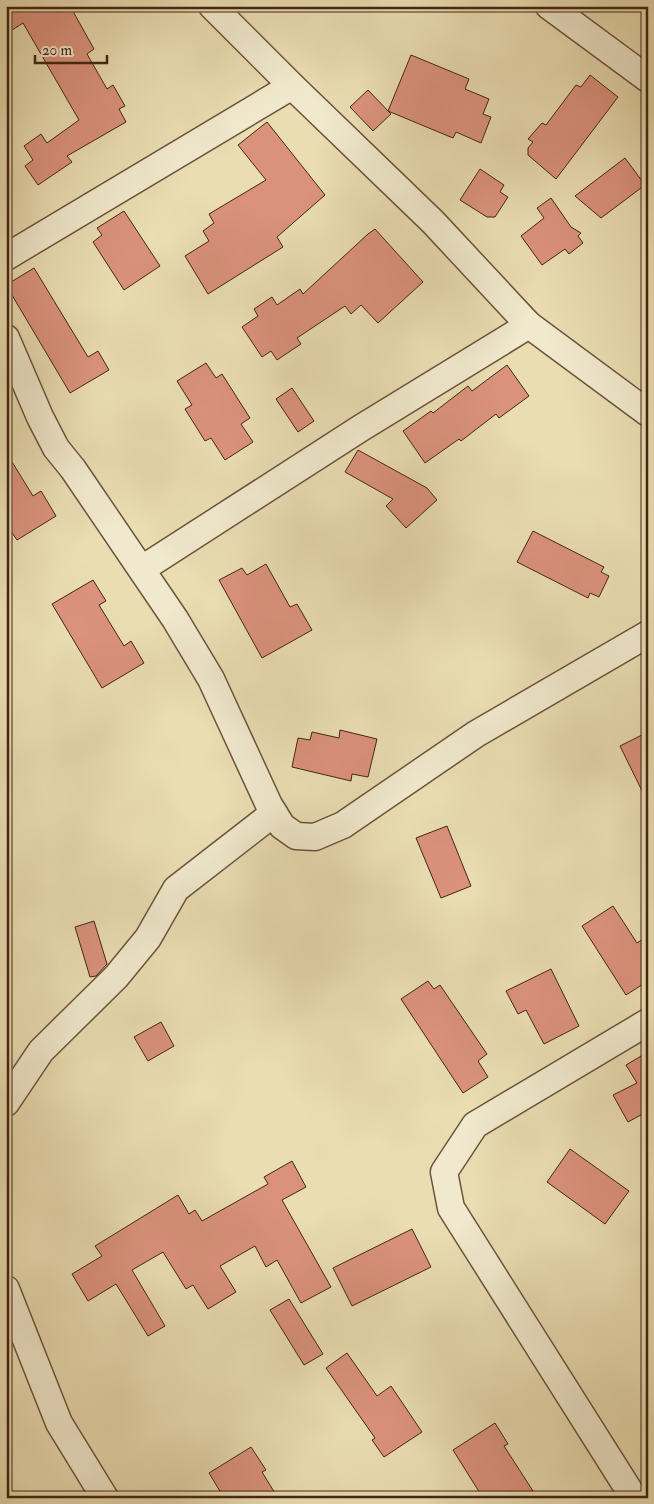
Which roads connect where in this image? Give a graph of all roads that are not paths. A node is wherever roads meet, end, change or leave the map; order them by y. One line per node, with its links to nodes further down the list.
1 (212, 6): 4 (street)
2 (549, 6): 3 (street)
3 (648, 79)
4 (292, 86): 5 (street); 6 (street)
5 (6, 258)
6 (529, 325): 8 (street); 9 (street)
7 (6, 338): 9 (street)
8 (648, 412)
9 (142, 570): 11 (street)
10 (648, 634): 11 (street)
11 (274, 813): 13 (street)
12 (648, 1022): 16 (street)
13 (6, 1103)
14 (6, 1289): 15 (street)
15 (105, 1498)
16 (634, 1498)

